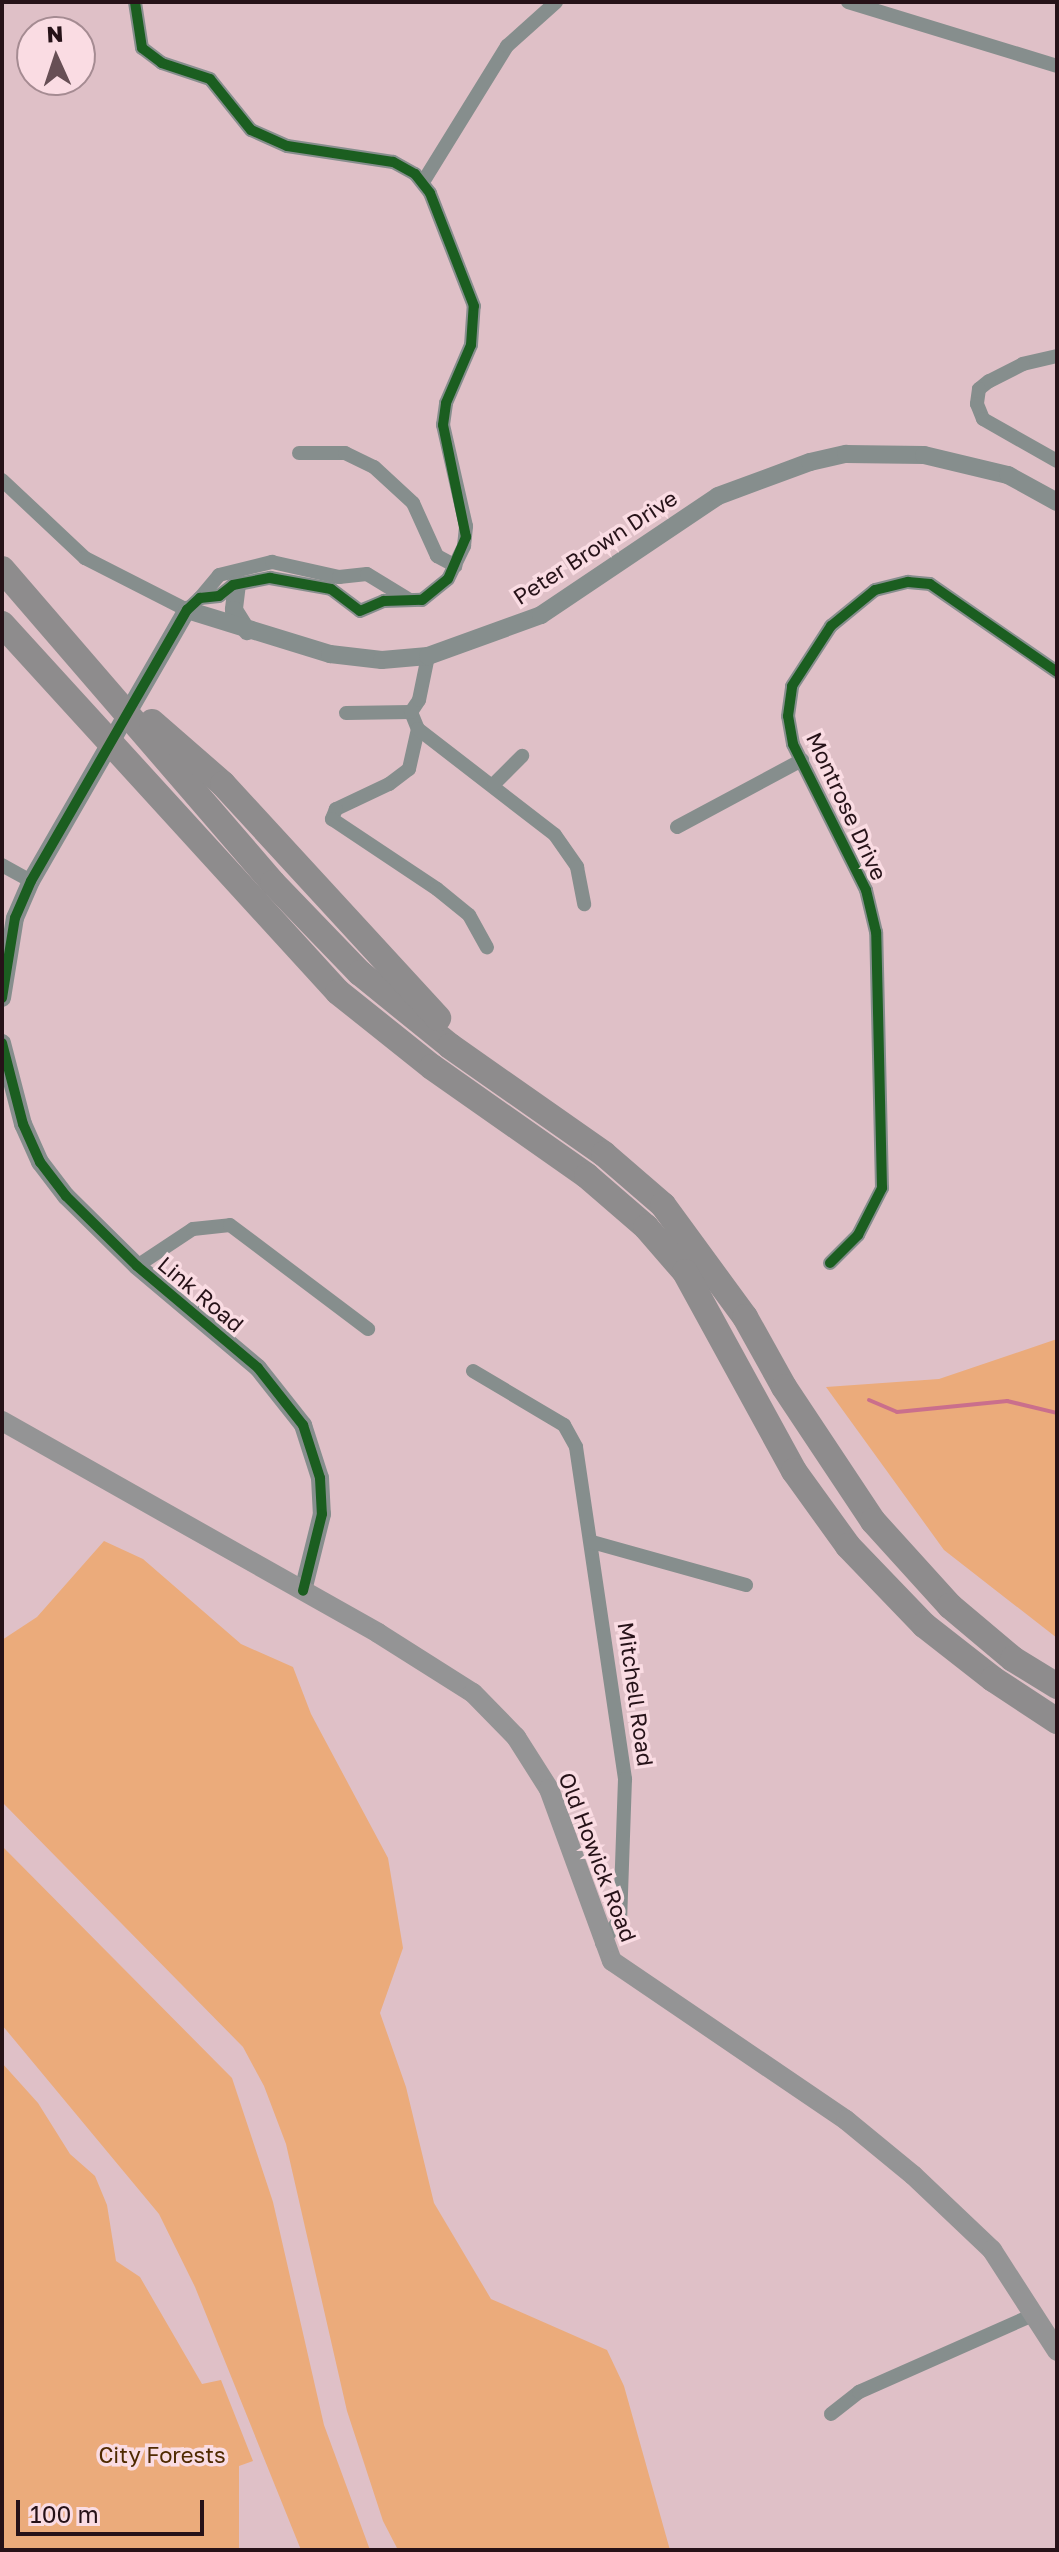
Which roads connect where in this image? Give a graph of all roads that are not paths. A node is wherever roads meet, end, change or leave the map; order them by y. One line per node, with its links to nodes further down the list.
1 (135, 2): 5 (street)
2 (556, 2): 5 (street)
3 (848, 2): 4 (street)
4 (1057, 66)
5 (423, 182): 12 (street)
6 (1057, 356): 8 (street)
7 (299, 453): 12 (street)
8 (1057, 461)
9 (2, 480): 16 (street, Peter Brown Drive)
10 (1057, 502): 19 (street, Peter Brown Drive)
11 (2, 553): 21 (highway)
12 (456, 566): 15 (street)
13 (2, 569): 21 (highway)
14 (237, 584): 15 (street); 16 (street); 18 (street)
15 (412, 601): 16 (street)
16 (194, 604): 18 (street, Peter Brown Drive); 30 (street)
17 (2, 624): 44 (highway)
18 (247, 631): 19 (street, Peter Brown Drive)
19 (428, 656): 22 (street)
20 (1057, 672): 26 (street, Montrose Drive)
21 (106, 682): 43 (highway)
22 (411, 712): 23 (street); 24 (street)
23 (346, 713)
24 (418, 729): 27 (street); 32 (street)
25 (522, 756): 27 (street)
26 (802, 760): 28 (street, Montrose Drive); 35 (street, Montrose Drive)
27 (494, 784): 31 (street)
28 (677, 827)
29 (2, 865): 30 (street)
30 (31, 881): 33 (street)
31 (584, 904)
32 (487, 947)
33 (2, 998)
34 (2, 1043): 36 (street, Link Road)
35 (830, 1263)
36 (137, 1266): 37 (street); 42 (street, Link Road)
37 (368, 1329)
38 (473, 1371): 40 (street, Mitchell Road)
39 (2, 1421): 42 (main road, Old Howick Road)
40 (592, 1542): 41 (street); 45 (street, Mitchell Road)
41 (746, 1585)
42 (303, 1591): 45 (main road, Old Howick Road)
43 (1057, 1686)
44 (1057, 1721)
45 (602, 1943): 46 (main road, Old Howick Road)
46 (1035, 2314): 47 (main road, Old Howick Road); 48 (street)
47 (1057, 2351)
48 (831, 2414)

